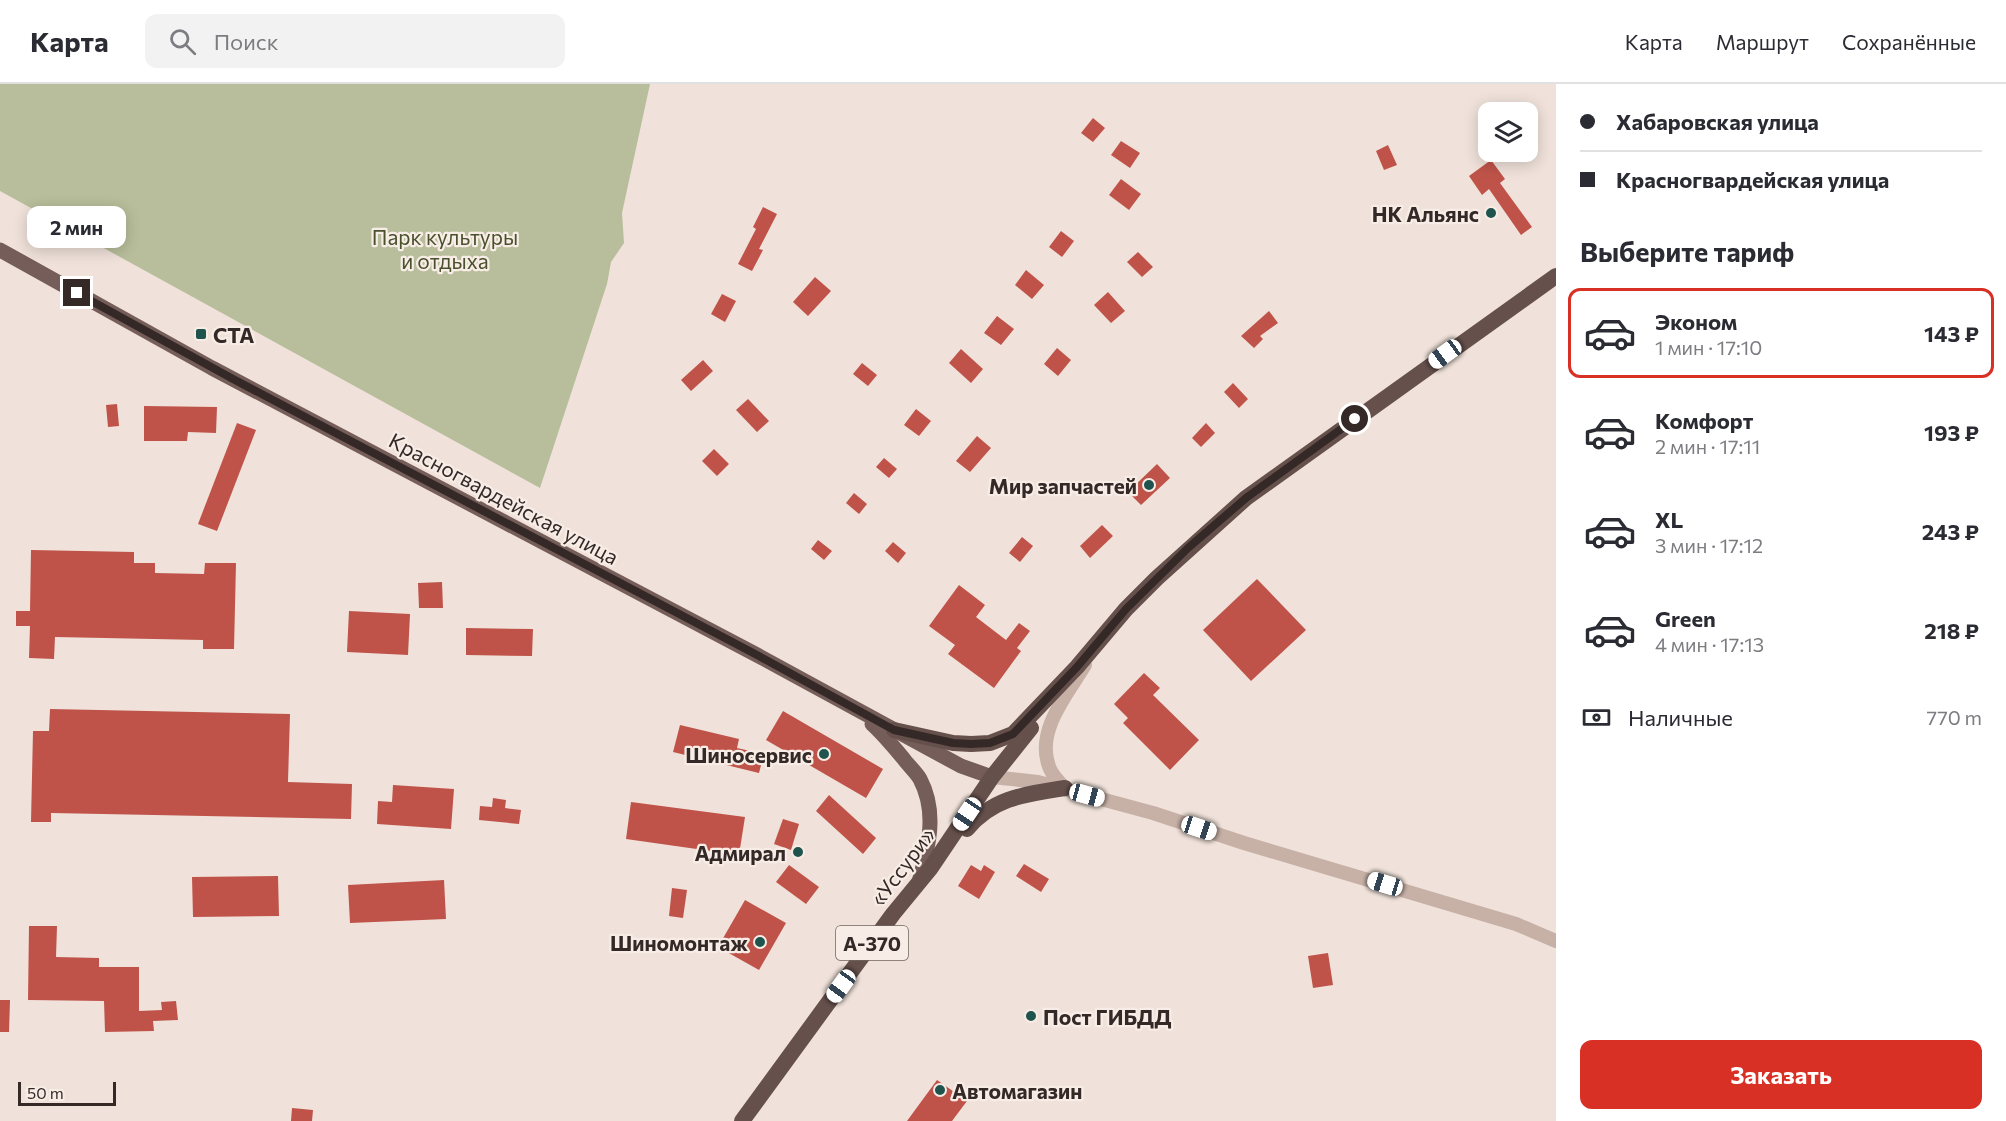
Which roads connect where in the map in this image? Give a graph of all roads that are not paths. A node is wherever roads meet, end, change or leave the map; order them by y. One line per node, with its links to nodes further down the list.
1 (0, 250): 5 (main road, Красногвардейская улица)
2 (1556, 276): 3 (highway, А-370)
3 (1093, 649): 4 (highway, А-370); 8 (street)
4 (1077, 667): 6 (highway); 7 (highway, «Уссури» / А-370)
5 (854, 708): 6 (main road, Красногвардейская улица); 10 (main road)
6 (894, 730): 7 (main road, Красногвардейская улица)
7 (992, 777): 8 (street); 9 (highway, «Уссури» / А-370)
8 (1065, 788): 9 (highway); 11 (street)
9 (930, 869): 10 (highway, «Уссури» / А-370)
10 (919, 884): 12 (highway, «Уссури» / А-370)
11 (1556, 940)
12 (742, 1121)

